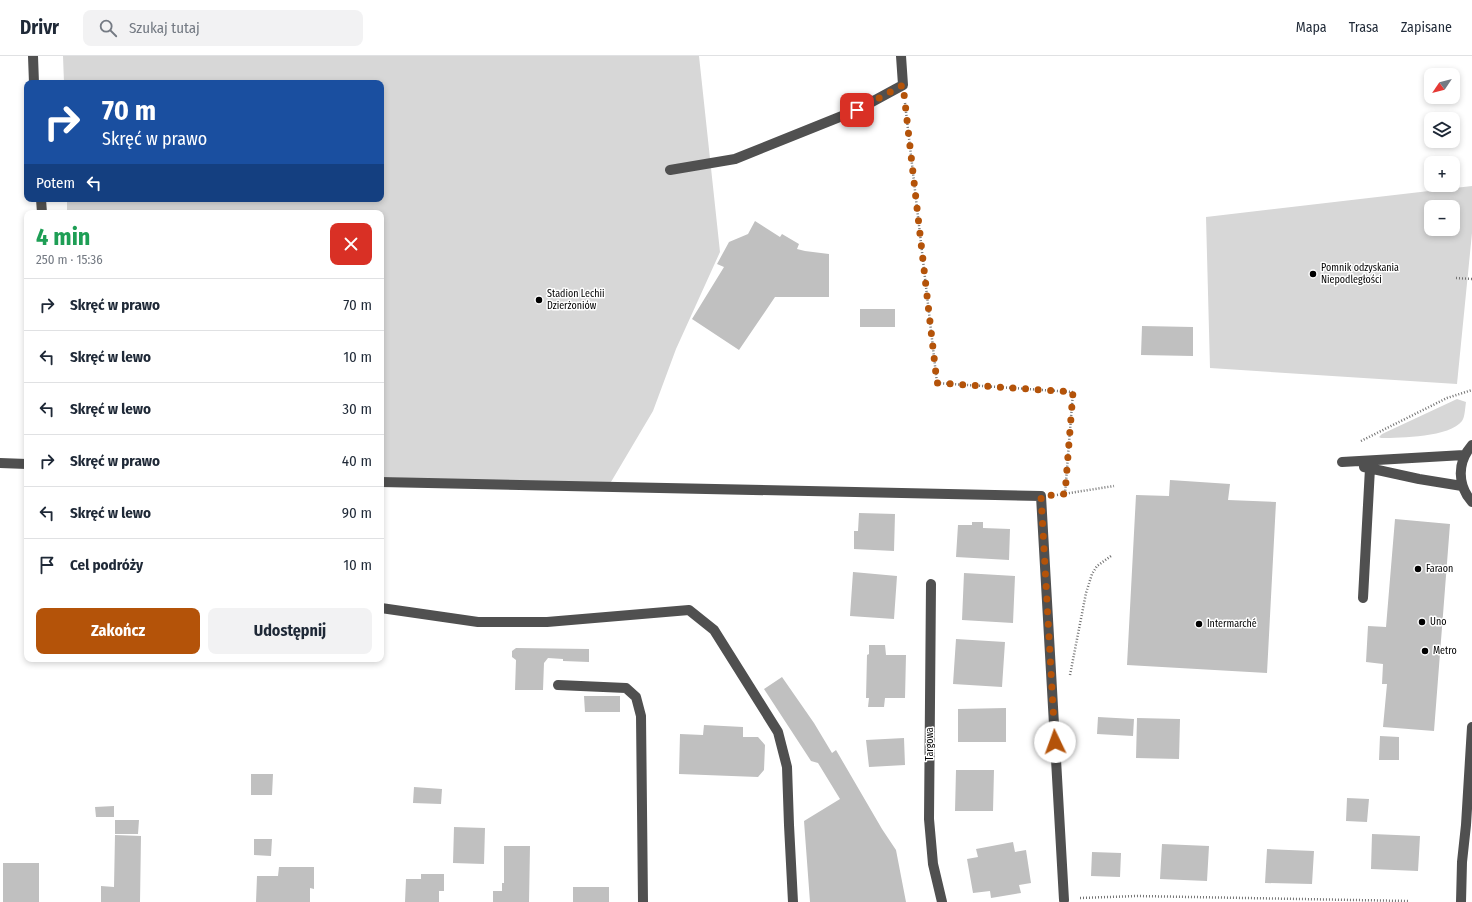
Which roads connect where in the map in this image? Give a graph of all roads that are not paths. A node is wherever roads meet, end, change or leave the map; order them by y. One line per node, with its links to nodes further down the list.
1 (33, 56): 3 (street)
2 (901, 56): 4 (street)
3 (34, 80)
4 (670, 170)
5 (1472, 445): 6 (street)
6 (1464, 455): 9 (street); 11 (street)
7 (0, 463): 8 (street)
8 (24, 464)
9 (1370, 468): 11 (street); 14 (street)
10 (384, 482): 18 (street)
11 (1462, 486): 12 (street)
12 (1472, 502)
13 (931, 584): 21 (street, Targowa)
14 (1363, 598)
15 (384, 608): 20 (street)
16 (558, 685): 19 (street)
17 (1472, 727): 22 (street)
18 (1064, 900)
19 (643, 902)
20 (793, 902)
21 (942, 902)
22 (1461, 902)

